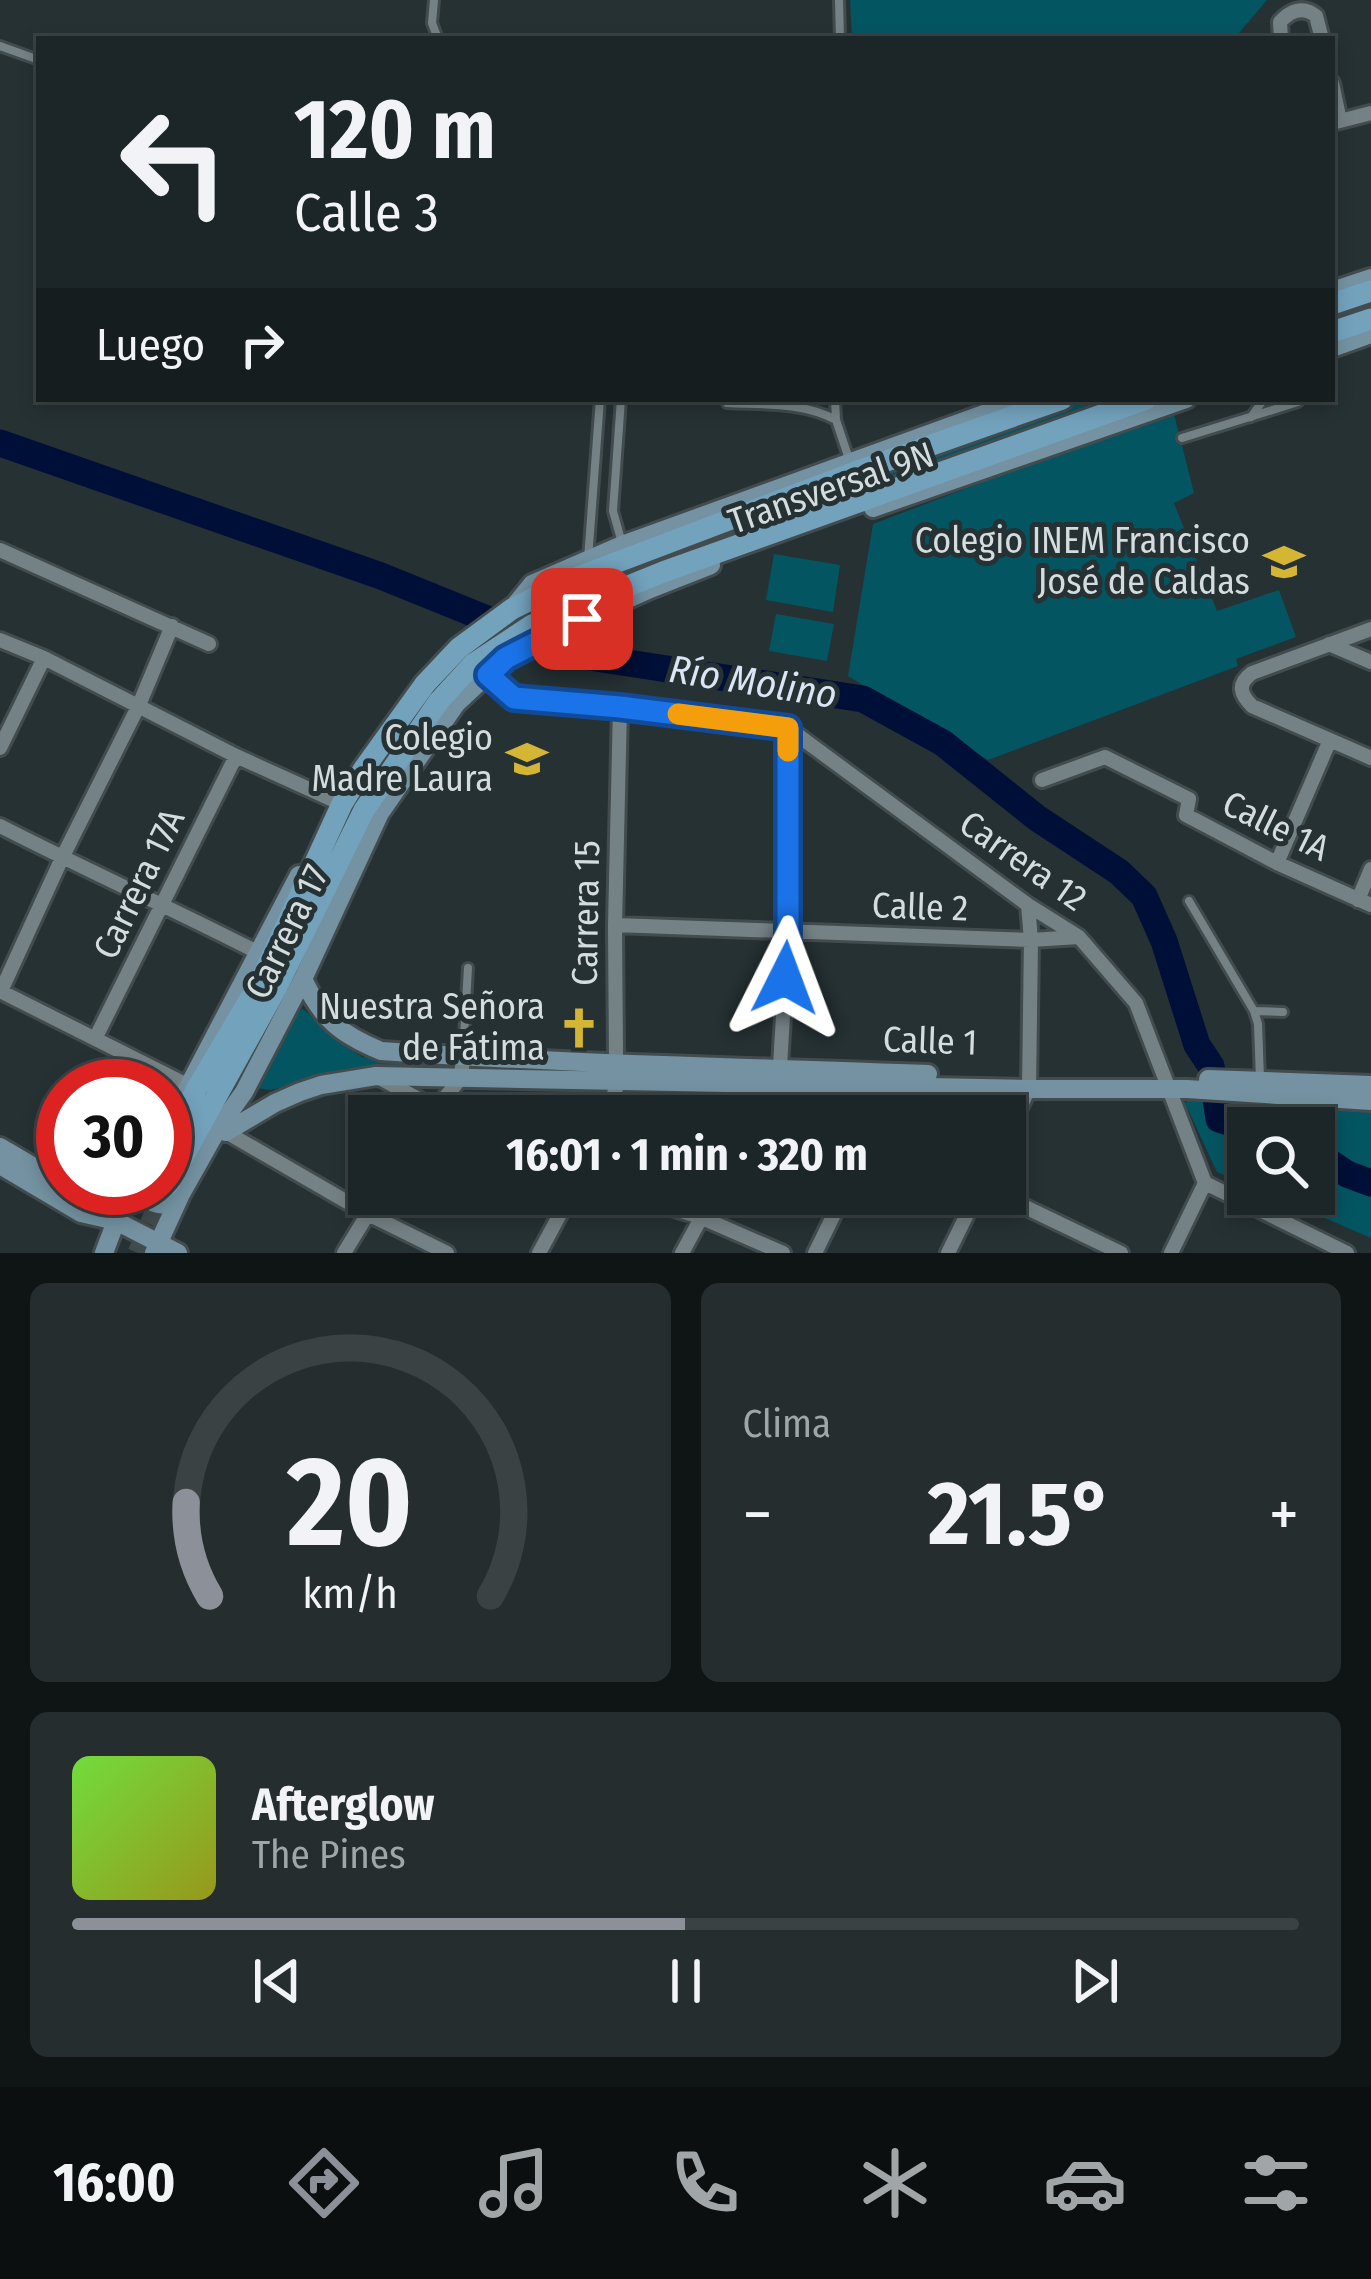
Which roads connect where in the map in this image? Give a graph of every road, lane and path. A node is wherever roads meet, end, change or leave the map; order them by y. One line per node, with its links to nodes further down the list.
1 (434, 0): 3 (lane)
2 (838, 0): 4 (lane)
3 (437, 36)
4 (840, 36)
5 (1281, 36): 6 (street)
6 (1321, 36)
7 (0, 46): 8 (lane)
8 (36, 59)
9 (1371, 113): 10 (street)
10 (1336, 122)
11 (1371, 278): 12 (main road)
12 (1335, 290)
13 (1371, 291): 14 (main road)
14 (1335, 303)
15 (1371, 319): 16 (main road)
16 (1335, 331)
17 (1371, 334): 18 (main road)
18 (1335, 347)
19 (600, 402): 37 (lane)
20 (621, 402): 33 (lane)
21 (835, 402): 30 (lane)
22 (1016, 402): 32 (main road)
23 (1053, 402): 32 (main road, Transversal 9N)
24 (1138, 402): 34 (main road, Transversal 9N)
25 (1177, 402): 35 (main road, Transversal 9N)
26 (1262, 402): 29 (lane)
27 (1298, 402): 29 (lane)
28 (727, 403): 30 (lane)
29 (1250, 418): 31 (lane)
30 (836, 420): 32 (lane)
31 (1182, 438)
32 (852, 466): 33 (main road); 38 (main road, Transversal 9N)
33 (622, 544): 37 (main road)
34 (733, 547): 35 (main road); 41 (main road, Transversal 9N)
35 (760, 547): 41 (main road, Transversal 9N)
36 (0, 550): 39 (street)
37 (588, 560): 38 (main road)
38 (512, 609): 42 (main road, Transversal 9N)
39 (172, 626): 44 (street); 50 (street)
40 (1371, 629): 45 (street)
41 (540, 630): 46 (main road, Transversal 9N)
42 (477, 634): 58 (main road, Carrera 17)
43 (0, 640): 47 (street)
44 (209, 644)
45 (1329, 644): 48 (street); 53 (street)
46 (502, 652): 49 (main road, Carrera 17); 100 (main road, Carrera 17)
47 (44, 658): 50 (street); 54 (street)
48 (1371, 662)
49 (488, 675): 51 (street); 73 (main road, Carrera 17)
50 (139, 705): 55 (street); 60 (street)
51 (620, 707): 52 (street); 67 (street, Carrera 15)
52 (788, 728): 66 (street, Carrera 12); 68 (street)
53 (1330, 740): 56 (street); 61 (street)
54 (0, 748)
55 (236, 756): 58 (street); 65 (street, Carrera 17A)
56 (1371, 758)
57 (1042, 780): 61 (street, Calle 1A)
58 (342, 804): 71 (main road); 96 (main road, Carrera 17)
59 (0, 826): 60 (street)
60 (62, 858): 65 (street); 74 (street)
61 (1277, 862): 64 (street, Calle 1A)
62 (1371, 869): 64 (street)
63 (1189, 901): 75 (lane)
64 (1365, 902)
65 (164, 904): 71 (street); 77 (street, Carrera 17A)
66 (1028, 904): 69 (street, Carrera 12); 70 (street)
67 (615, 925): 68 (street, Calle 2); 80 (street, Carrera 15)
68 (788, 933): 70 (street, Calle 2); 83 (street)
69 (1079, 937): 70 (street, Calle 2); 87 (street, Carrera 12)
70 (1030, 940): 86 (street)
71 (259, 953): 81 (main road)
72 (468, 968): 78 (lane)
73 (303, 979): 78 (main road, Calle 1); 98 (main road, Carrera 17)
74 (0, 991): 77 (street)
75 (1254, 1011): 76 (lane); 89 (lane)
76 (1283, 1012)
77 (95, 1039): 79 (street)
78 (463, 1056): 80 (main road, Calle 1); 84 (street)
79 (135, 1059)
80 (618, 1071): 83 (main road, Calle 1); 84 (main road, Calle 1); 92 (street, Carrera 15)
81 (192, 1076)
82 (376, 1076): 84 (main road, Calle 1); 90 (street); 98 (main road, Calle 1)
83 (780, 1076): 85 (main road, Calle 1); 93 (street)
84 (461, 1078): 91 (street)
85 (900, 1079): 86 (main road, Calle 1); 94 (street)
86 (1028, 1083): 87 (main road, Calle 1); 95 (street)
87 (1176, 1083): 89 (main road, Calle 1); 104 (street)
88 (1371, 1085): 89 (main road, Calle 1)
89 (1251, 1086): 97 (main road, Calle 1)
90 (407, 1095)
91 (450, 1095)
92 (611, 1095)
93 (770, 1095)
94 (892, 1095)
95 (1023, 1095)
96 (192, 1099)
97 (1371, 1100)
98 (221, 1131): 102 (main road, Carrera 17); 106 (street)
99 (0, 1147): 103 (main road)
100 (192, 1155)
101 (0, 1165): 105 (main road)
102 (192, 1167)
103 (36, 1168)
104 (1205, 1183): 129 (street); 130 (street)
105 (36, 1184)
106 (348, 1203)
107 (1026, 1208): 128 (street)
108 (101, 1215): 117 (main road)
109 (166, 1215): 118 (main road, Carrera 17)
110 (367, 1215): 121 (street)
111 (370, 1215): 122 (street)
112 (560, 1215): 123 (street)
113 (694, 1215): 116 (street)
114 (834, 1215): 126 (street)
115 (967, 1215): 127 (street)
116 (700, 1217): 124 (street); 125 (street)
117 (116, 1220): 118 (main road); 119 (main road)
118 (156, 1248): 120 (main road)
119 (104, 1253)
120 (178, 1253)
121 (344, 1253)
122 (447, 1253)
123 (539, 1253)
124 (682, 1253)
125 (783, 1253)
126 (815, 1253)
127 (948, 1253)
128 (1120, 1253)
129 (1171, 1253)
130 (1347, 1253)

